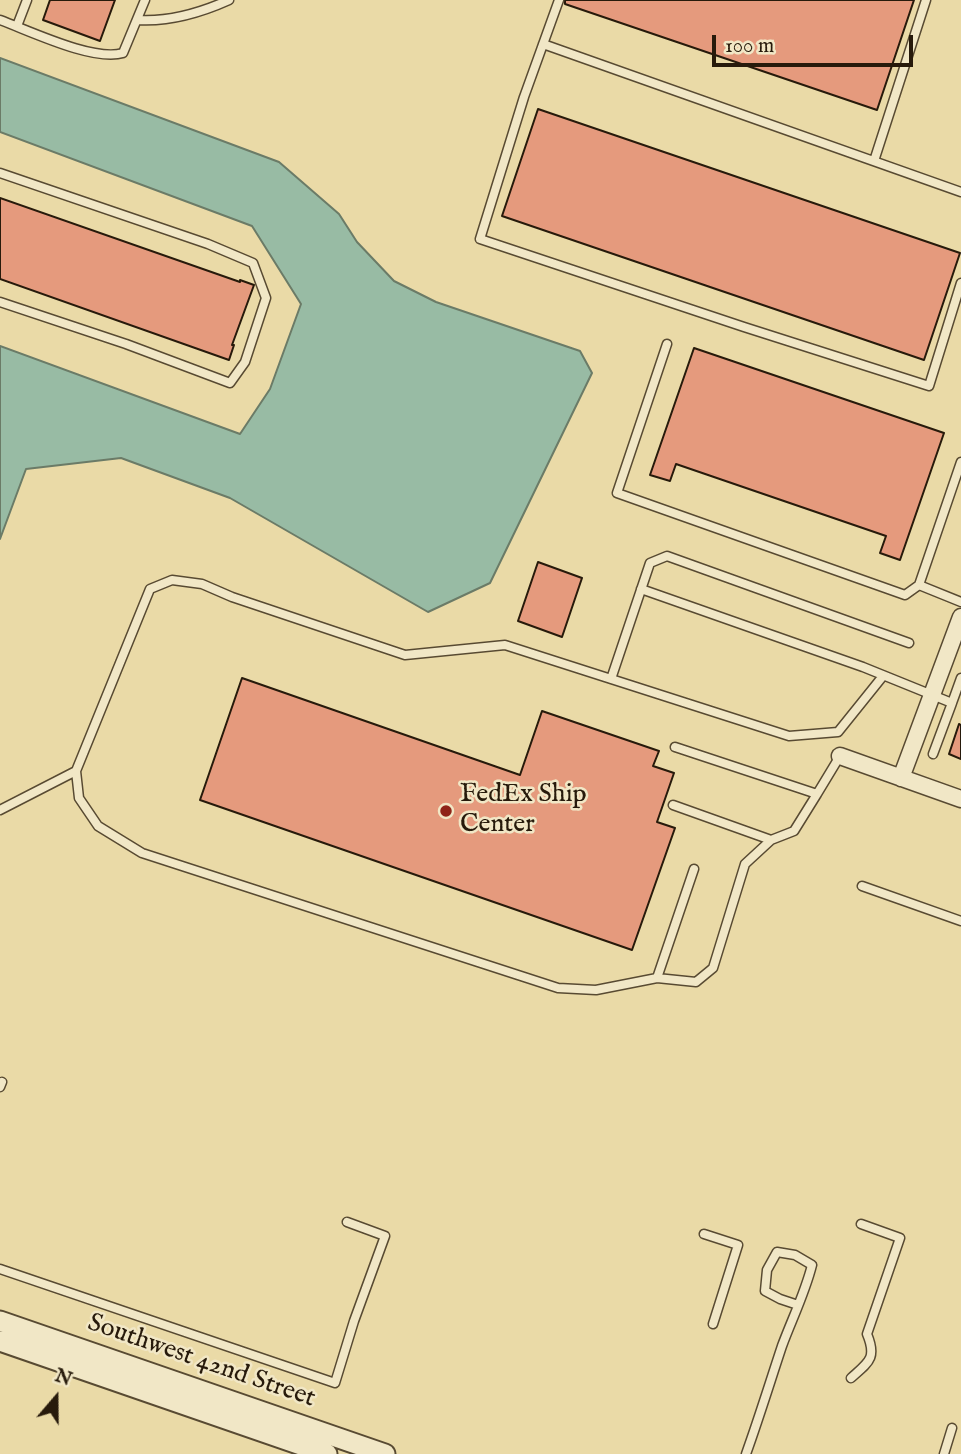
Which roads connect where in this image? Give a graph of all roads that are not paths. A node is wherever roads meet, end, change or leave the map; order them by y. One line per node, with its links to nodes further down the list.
1 (27, 0): 8 (lane)
2 (145, 0): 7 (lane)
3 (229, 0): 7 (lane)
4 (559, 0): 9 (lane)
5 (926, 0): 10 (lane)
6 (0, 20): 8 (lane)
7 (138, 20): 8 (lane)
8 (17, 26)
9 (543, 44): 10 (lane); 13 (lane)
10 (874, 161): 12 (lane)
11 (0, 173): 14 (lane)
12 (961, 192)
13 (961, 283)
14 (0, 302)
15 (667, 344): 17 (lane)
16 (961, 462): 17 (lane)
17 (919, 585): 19 (lane)
18 (641, 589): 21 (lane); 22 (lane); 24 (lane)
19 (961, 602)
20 (960, 623): 25 (street)
21 (909, 643)
22 (883, 676): 24 (lane); 25 (lane)
23 (961, 678): 26 (lane)
24 (611, 679): 30 (lane)
25 (932, 695): 26 (lane); 31 (street)
26 (952, 703): 28 (lane)
27 (675, 747): 32 (lane)
28 (933, 754)
29 (840, 755): 31 (street); 32 (lane)
30 (76, 771): 35 (lane); 40 (lane)
31 (901, 778): 33 (street)
32 (817, 794): 36 (lane)
33 (961, 799)
34 (673, 805): 36 (lane)
35 (0, 810)
36 (771, 840): 40 (lane)
37 (694, 869): 40 (lane)
38 (862, 886): 39 (lane)
39 (961, 921)
40 (657, 978)
41 (347, 1222): 44 (lane)
42 (861, 1224): 49 (lane)
43 (704, 1234): 47 (lane)
44 (0, 1269)
45 (798, 1304): 45 (lane); 55 (lane)
46 (0, 1321): 51 (street, Southwest 42nd Street)
47 (713, 1324)
48 (0, 1341): 52 (street, Southwest 42nd Street)
49 (851, 1378)
50 (952, 1428): 56 (lane)
51 (323, 1432): 52 (street); 54 (street, Southwest 42nd Street)
52 (276, 1436): 53 (street, Southwest 42nd Street)
53 (327, 1454)
54 (385, 1454)
55 (746, 1454)
56 (944, 1454)

